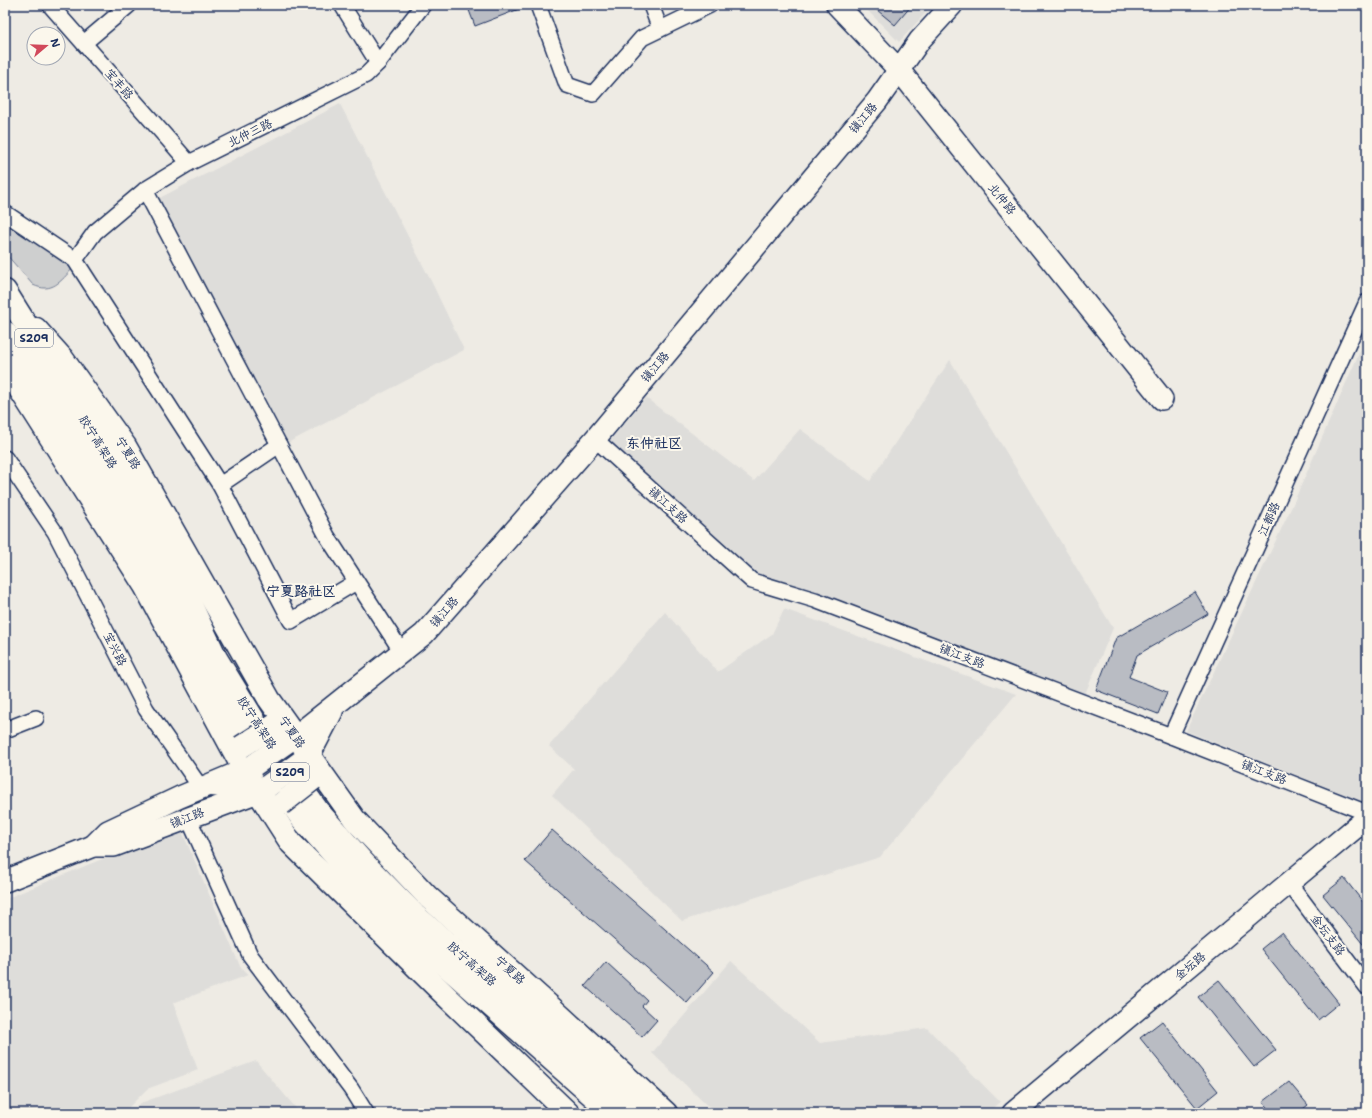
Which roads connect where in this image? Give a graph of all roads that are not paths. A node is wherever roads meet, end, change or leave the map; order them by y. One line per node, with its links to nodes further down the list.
1 (50, 5): 11 (street, 宝丰路)
2 (129, 5): 11 (street)
3 (342, 5): 12 (street)
4 (422, 5): 12 (street, 北仲三路)
5 (538, 5): 10 (street)
6 (651, 5): 10 (street)
7 (710, 5): 10 (street)
8 (837, 5): 13 (street, 北仲路)
9 (952, 5): 13 (street, 镇江路)
10 (660, 29)
11 (84, 44): 14 (street, 宝丰路)
12 (378, 63): 14 (street, 北仲三路)
13 (899, 70): 22 (street, 北仲路); 23 (street, 镇江路)
14 (189, 163): 15 (street, 北仲三路)
15 (146, 190): 17 (street, 北仲三路); 24 (street)
16 (5, 213): 17 (street)
17 (75, 260): 26 (street)
18 (9, 298): 31 (main road, 宁夏路); 51 (main road, 胶宁高架路 / S209)
19 (1367, 302): 33 (street, 江都路)
20 (5, 332): 50 (main road, 胶宁高架路 / S209)
21 (5, 366): 34 (main road)
22 (1162, 399)
23 (595, 439): 28 (street, 镇江路); 33 (street, 镇江支路)
24 (279, 445): 26 (street); 27 (street)
25 (5, 458): 38 (street, 宝兴路)
26 (220, 485): 27 (street)
27 (356, 582): 28 (street)
28 (402, 652): 29 (street, 镇江路)
29 (335, 706): 31 (street, 镇江路); 35 (street, 镇江路)
30 (36, 718): 32 (street)
31 (284, 728): 34 (main road, bridge); 35 (main road, 宁夏路); 36 (main road, 镇江路, bridge)
32 (5, 730)
33 (1171, 736): 41 (street, 镇江支路)
34 (236, 745): 36 (main road)
35 (305, 759): 37 (main road, 宁夏路); 39 (main road, 镇江路, bridge)
36 (249, 768): 38 (street, 镇江路); 39 (main road)
37 (321, 781): 40 (main road, bridge); 52 (main road, 宁夏路)
38 (201, 788): 39 (street); 44 (street, 镇江路)
39 (263, 789): 40 (main road); 42 (street, 镇江路)
40 (279, 813): 49 (main road)
41 (1367, 813)
42 (188, 817): 44 (street, 镇江路); 48 (street)
43 (1367, 818): 46 (street, 金坛路)
44 (93, 846): 45 (street, 镇江路)
45 (5, 881)
46 (1289, 883): 47 (street, 金坛支路); 53 (street, 金坛路)
47 (1367, 987)
48 (366, 1113)
49 (568, 1113)
50 (612, 1113)
51 (641, 1113)
52 (666, 1113)
53 (1013, 1113)

